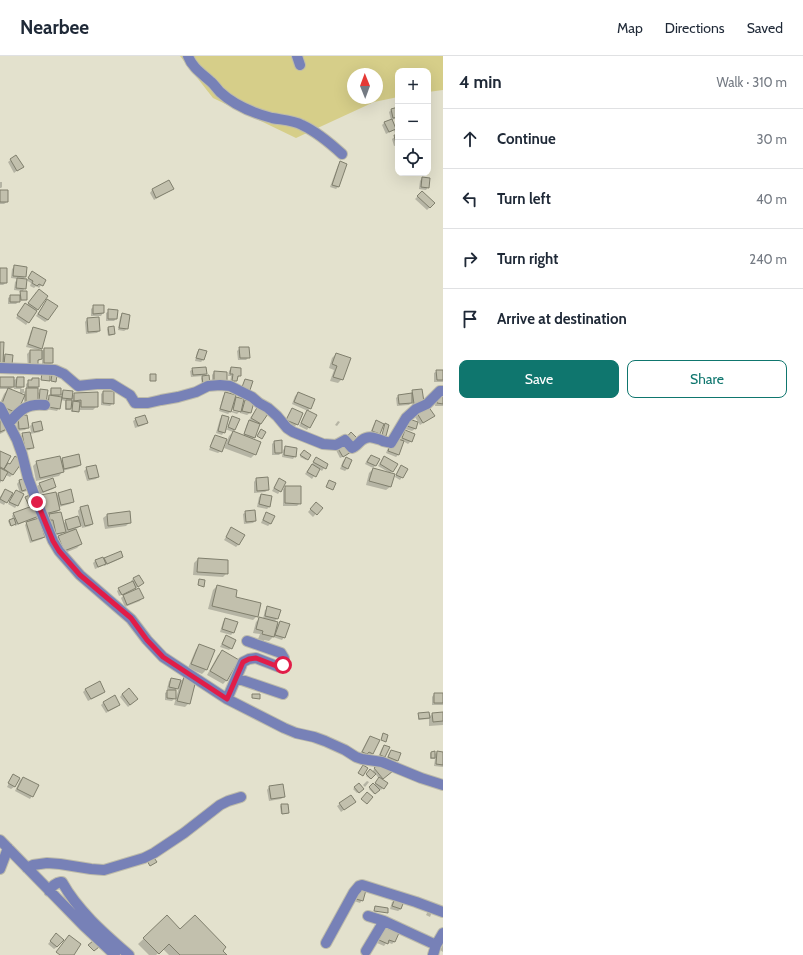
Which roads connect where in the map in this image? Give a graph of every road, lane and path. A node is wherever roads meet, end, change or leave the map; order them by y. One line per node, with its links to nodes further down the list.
1 (188, 56): 2 (street)
2 (342, 154)
3 (0, 368): 4 (street)
4 (443, 391)
5 (45, 405): 7 (street)
6 (1, 409): 7 (street)
7 (9, 423): 11 (street)
8 (248, 641): 9 (street)
9 (236, 678): 10 (street); 11 (street)
10 (283, 694)
11 (227, 699): 12 (street)
12 (443, 784)
13 (241, 797): 16 (street)
14 (0, 840): 15 (street)
15 (8, 848): 16 (street); 17 (street)
16 (27, 868): 18 (street)
17 (0, 869)
18 (49, 891): 26 (street); 27 (street)
19 (443, 912): 23 (street)
20 (368, 916): 21 (street)
21 (384, 921): 24 (street); 25 (street)
22 (443, 932): 24 (street)
23 (326, 943)
24 (435, 950)
25 (366, 951)
26 (115, 955)
27 (129, 955)

